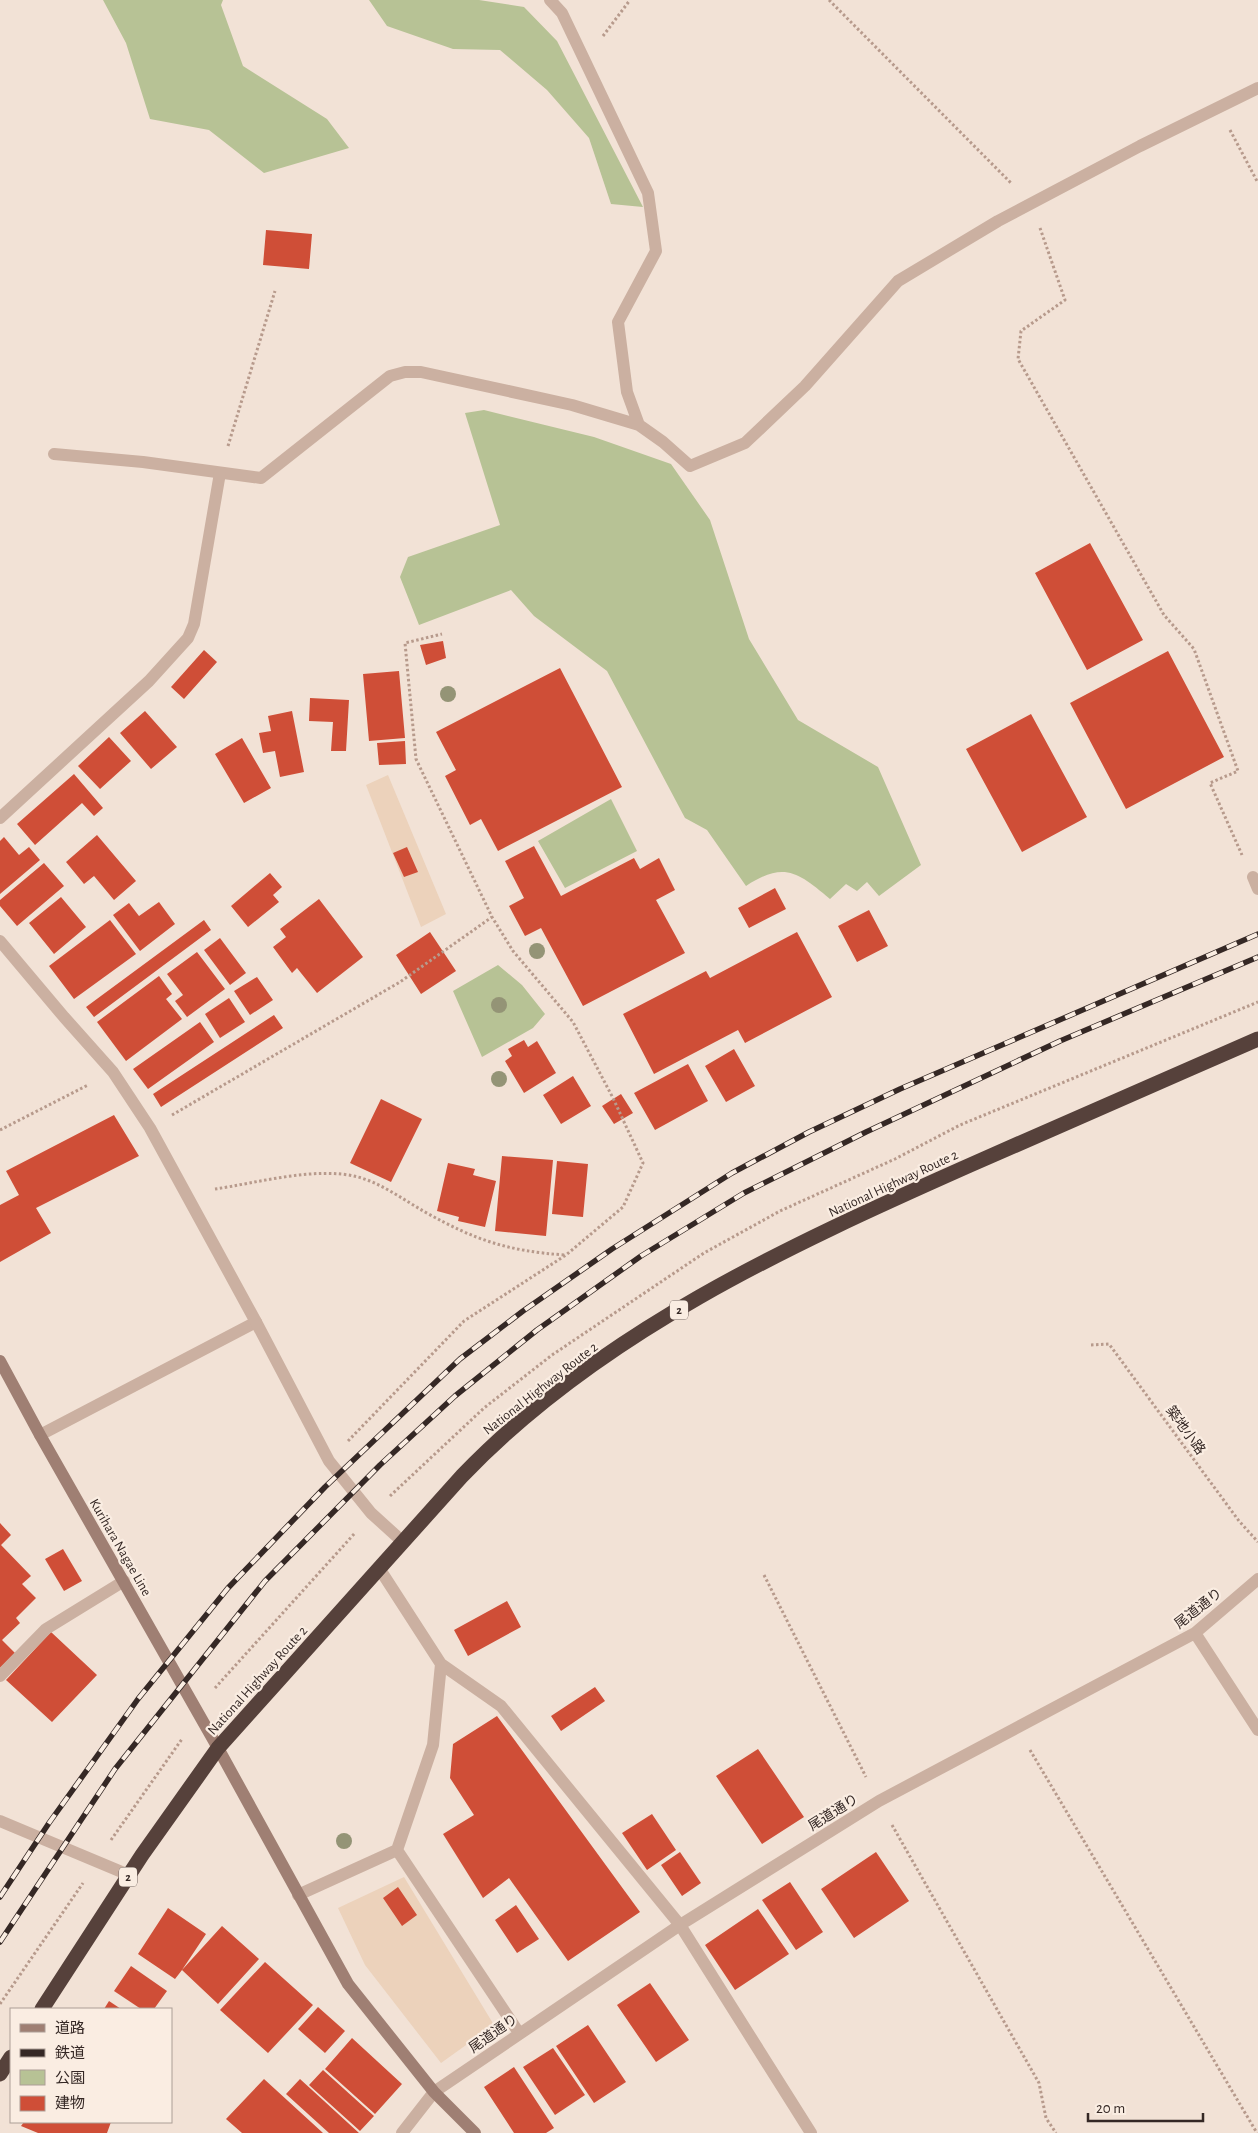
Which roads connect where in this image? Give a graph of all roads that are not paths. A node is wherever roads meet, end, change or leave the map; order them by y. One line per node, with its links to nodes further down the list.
1 (550, 0): 3 (street)
2 (1258, 88): 3 (street)
3 (639, 425): 5 (street)
4 (54, 454): 5 (street)
5 (220, 473): 6 (street)
6 (0, 818)
7 (0, 941): 9 (street)
8 (1258, 1039): 12 (highway, National Highway Route 2 / 2)
9 (256, 1322): 11 (street); 12 (street)
10 (0, 1361): 11 (street, Kurihara Nagae Line)
11 (40, 1435): 15 (street, Kurihara Nagae Line)
12 (403, 1542): 13 (highway, National Highway Route 2 / 2)
13 (379, 1568): 17 (street); 20 (highway, National Highway Route 2 / 2)
14 (1258, 1579): 16 (street, 尾道通り)
15 (124, 1581): 18 (street); 20 (street, Kurihara Nagae Line)
16 (1195, 1633): 19 (street); 25 (street, 尾道通り)
17 (441, 1664): 22 (street); 25 (street)
18 (0, 1676)
19 (1258, 1730)
20 (218, 1748): 23 (highway, National Highway Route 2 / 2); 24 (street, Kurihara Nagae Line)
21 (0, 1821): 23 (street)
22 (397, 1850): 24 (street); 27 (street)
23 (129, 1876): 26 (highway, National Highway Route 2 / 2)
24 (298, 1895): 30 (street, Kurihara Nagae Line)
25 (680, 1925): 27 (street, 尾道通り); 33 (street)
26 (43, 2008)
27 (519, 2033): 30 (street, 尾道通り)
28 (10, 2059): 29 (highway)
29 (0, 2074)
30 (434, 2092): 31 (street, 尾道通り); 32 (street, Kurihara Nagae Line)
31 (402, 2133)
32 (475, 2133)
33 (811, 2133)

